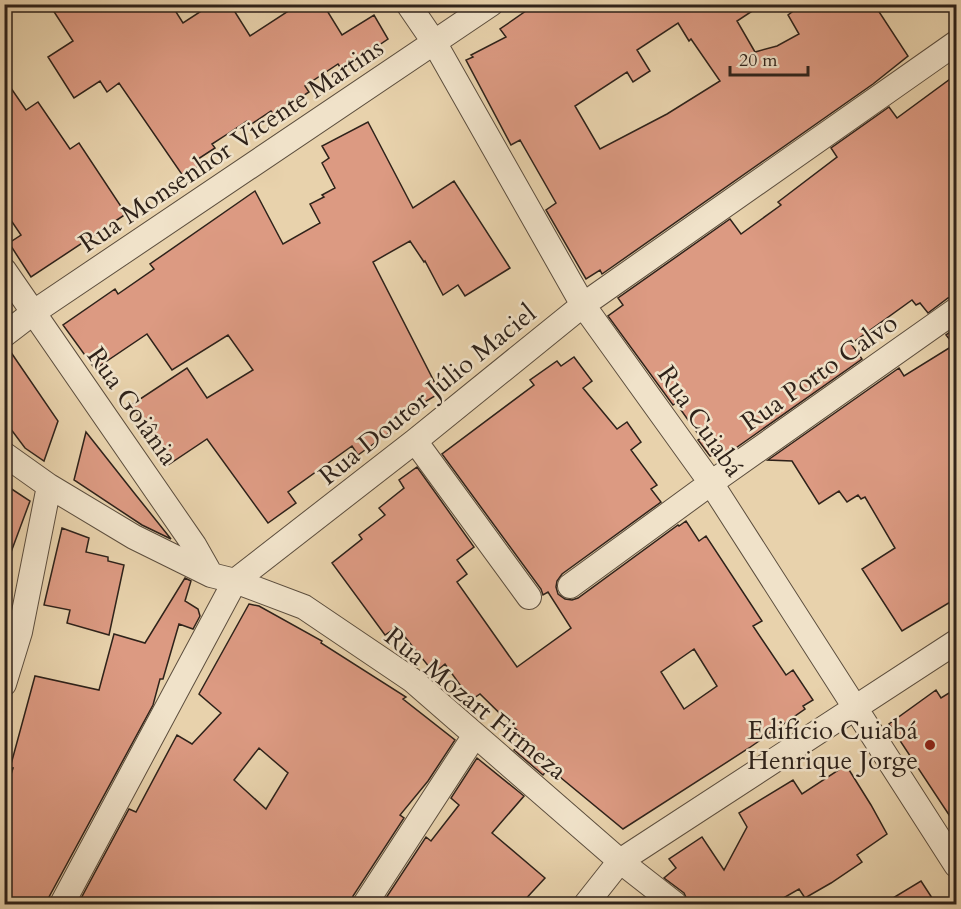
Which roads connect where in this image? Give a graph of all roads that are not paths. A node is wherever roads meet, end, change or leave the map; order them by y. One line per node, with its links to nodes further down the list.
1 (408, 4): 3 (street, Rua Cuiabá)
2 (491, 4): 3 (street, Rua Monsenhor Vicente Martins)
3 (434, 42): 6 (street, Rua Cuiabá); 8 (street, Rua Monsenhor Vicente Martins)
4 (957, 43): 6 (street, Rua Doutor Júlio Maciel)
5 (4, 270): 8 (street, Rua Goiânia)
6 (583, 305): 10 (street, Rua Doutor Júlio Maciel); 12 (street, Rua Cuiabá)
7 (957, 310): 12 (street, Rua Porto Calvo)
8 (34, 312): 9 (street, Rua Monsenhor Vicente Martins); 14 (street, Rua Goiânia)
9 (4, 335)
10 (415, 441): 15 (street, Rua Doutor Júlio Maciel); 17 (street)
11 (4, 454): 13 (street, Rua Mozart Firmeza)
12 (711, 483): 16 (street, Rua Porto Calvo); 20 (street, Rua Cuiabá)
13 (49, 486): 14 (street, Rua Mozart Firmeza); 19 (street)
14 (211, 575): 15 (street, Rua Mozart Firmeza)
15 (235, 581): 21 (street, Rua Mozart Firmeza); 24 (street, Rua Doutor Júlio Maciel)
16 (570, 586)
17 (529, 597)
18 (957, 642): 20 (street)
19 (4, 684)
20 (855, 709): 22 (street); 23 (street, Rua Cuiabá)
21 (475, 735): 22 (street, Rua Mozart Firmeza); 25 (street)
22 (620, 861): 26 (street); 27 (street, Rua Mozart Firmeza)
23 (957, 865)
24 (62, 904)
25 (365, 904)
26 (586, 904)
27 (675, 904)

